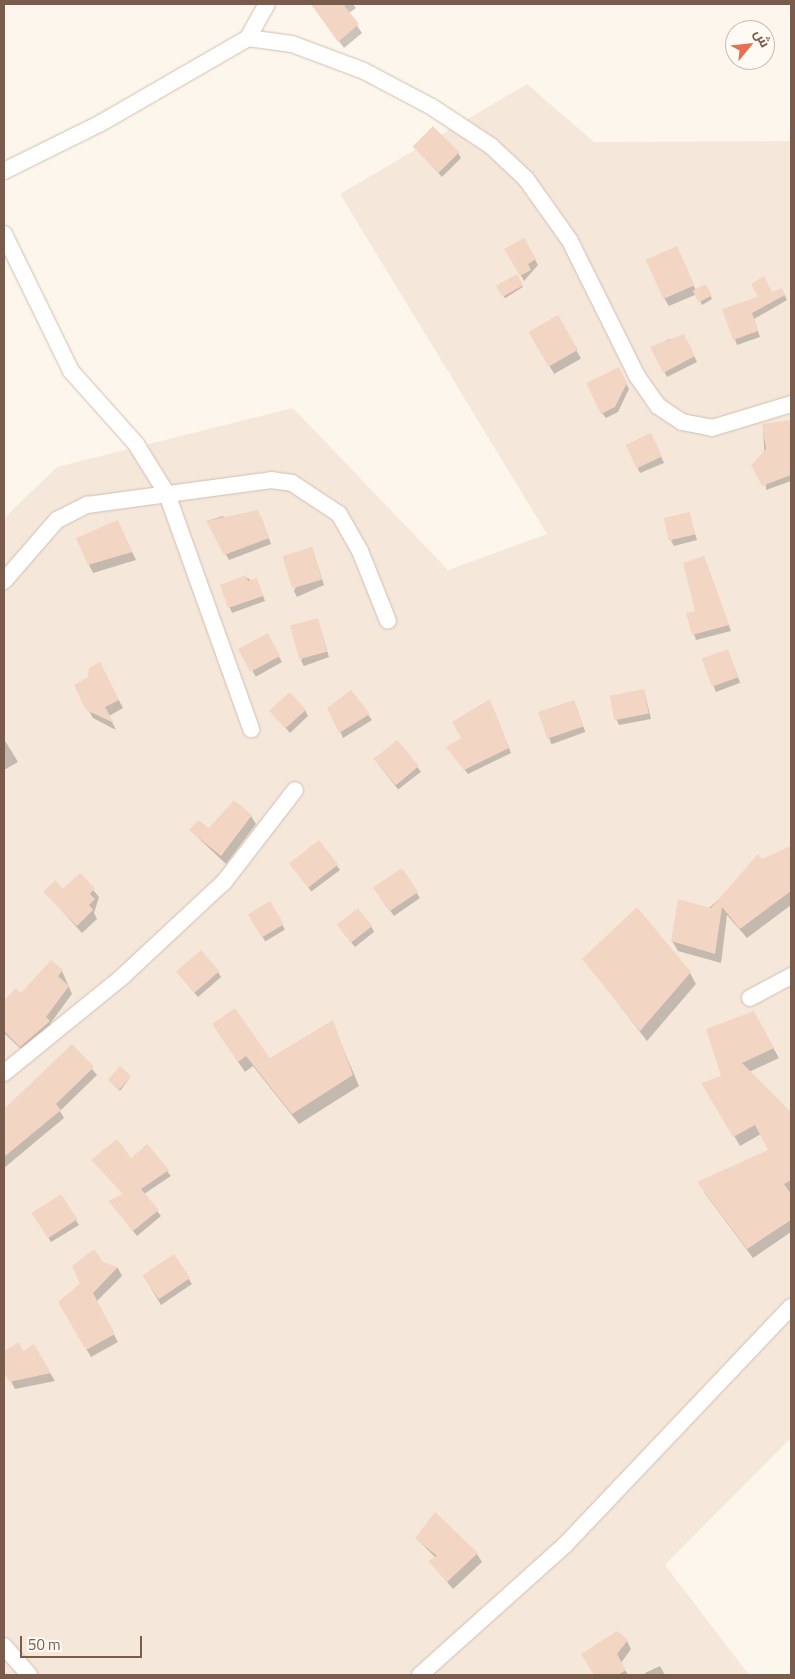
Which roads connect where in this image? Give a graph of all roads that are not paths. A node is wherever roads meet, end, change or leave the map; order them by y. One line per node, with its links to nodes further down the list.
1 (267, 4): 2 (street)
2 (248, 38): 3 (street); 5 (street)
3 (4, 171)
4 (4, 234): 6 (street)
5 (791, 404)
6 (167, 494): 7 (street); 8 (street); 9 (street)
7 (4, 581)
8 (388, 621)
9 (251, 729)
10 (294, 790): 13 (street)
11 (791, 976): 12 (street)
12 (750, 998)
13 (4, 1073)
14 (791, 1307): 17 (street)
15 (4, 1646): 16 (street)
16 (29, 1675)
17 (420, 1675)

